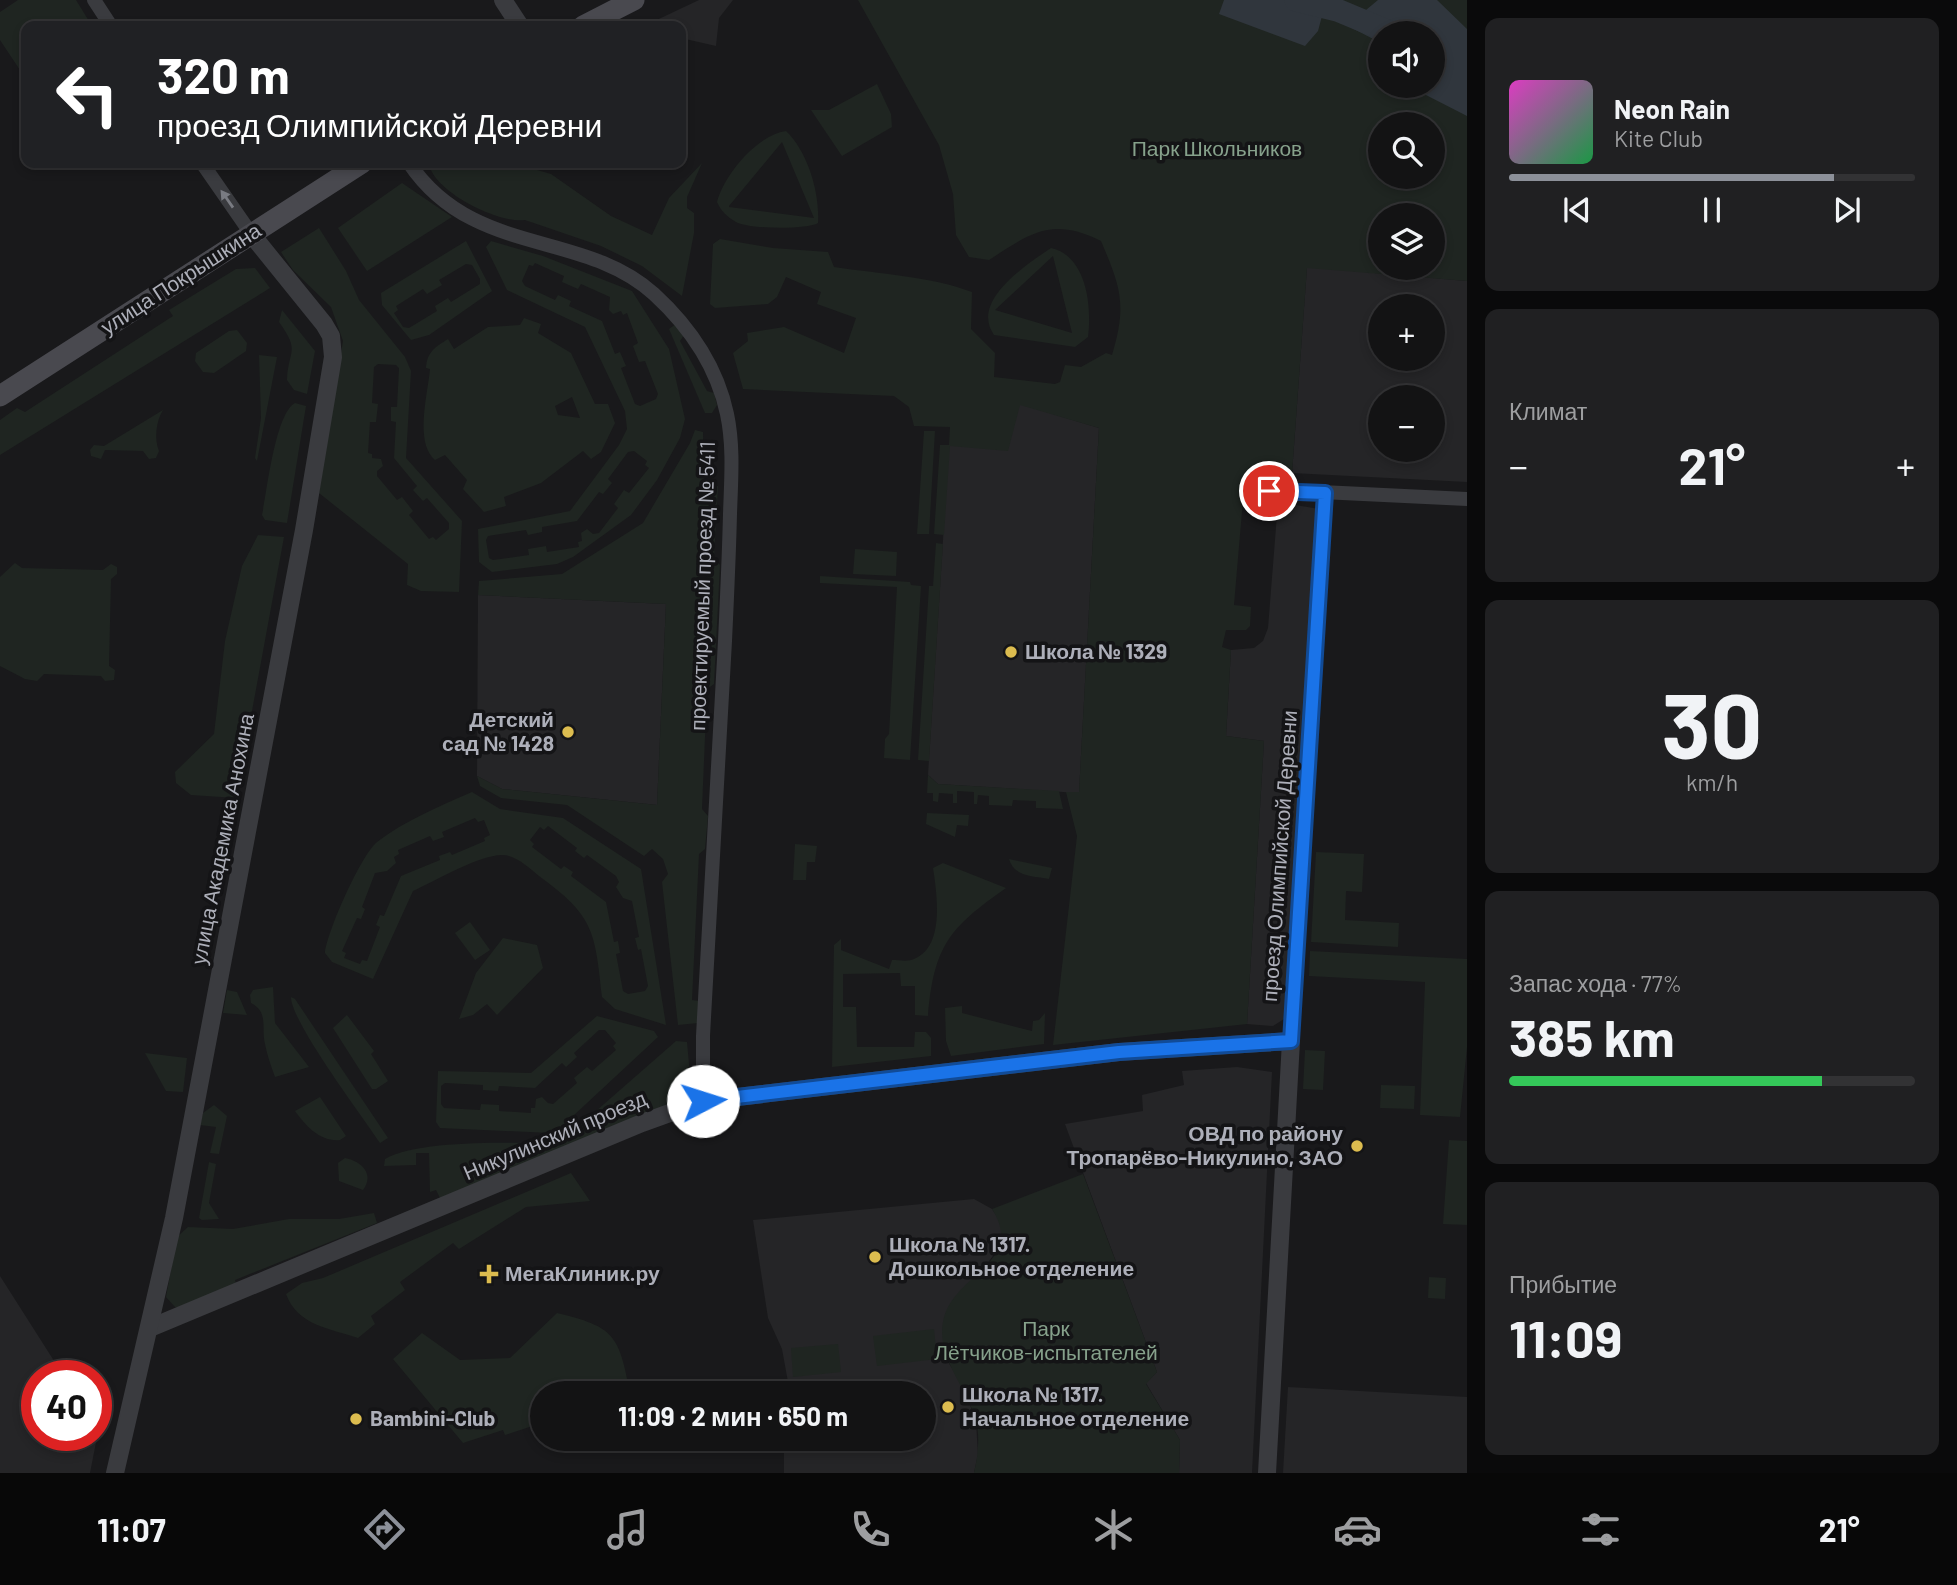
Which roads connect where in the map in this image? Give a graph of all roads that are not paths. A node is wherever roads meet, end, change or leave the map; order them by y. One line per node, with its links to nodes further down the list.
1 (94, 0): 4 (street)
2 (503, 0): 5 (street)
3 (634, 0): 6 (main road)
4 (108, 21)
5 (517, 21)
6 (593, 21)
7 (205, 168): 10 (street, one-way to 7)
8 (354, 168): 10 (main road, улица Покрышкина)
9 (412, 168): 16 (street, проектируемый проезд № 5411)
10 (252, 235): 11 (main road, улица Покрышкина); 17 (street, улица Академика Анохина)
11 (0, 396)
12 (1325, 493): 13 (street); 14 (street); 15 (street, проезд Олимпийской Деревни)
13 (1467, 499)
14 (1254, 500)
15 (1291, 1041): 16 (street, Никулинский проезд); 19 (street, проезд Олимпийской Деревни)
16 (703, 1101): 17 (street, Никулинский проезд)
17 (150, 1328): 18 (street, улица Академика Анохина)
18 (115, 1473)
19 (1267, 1473)

